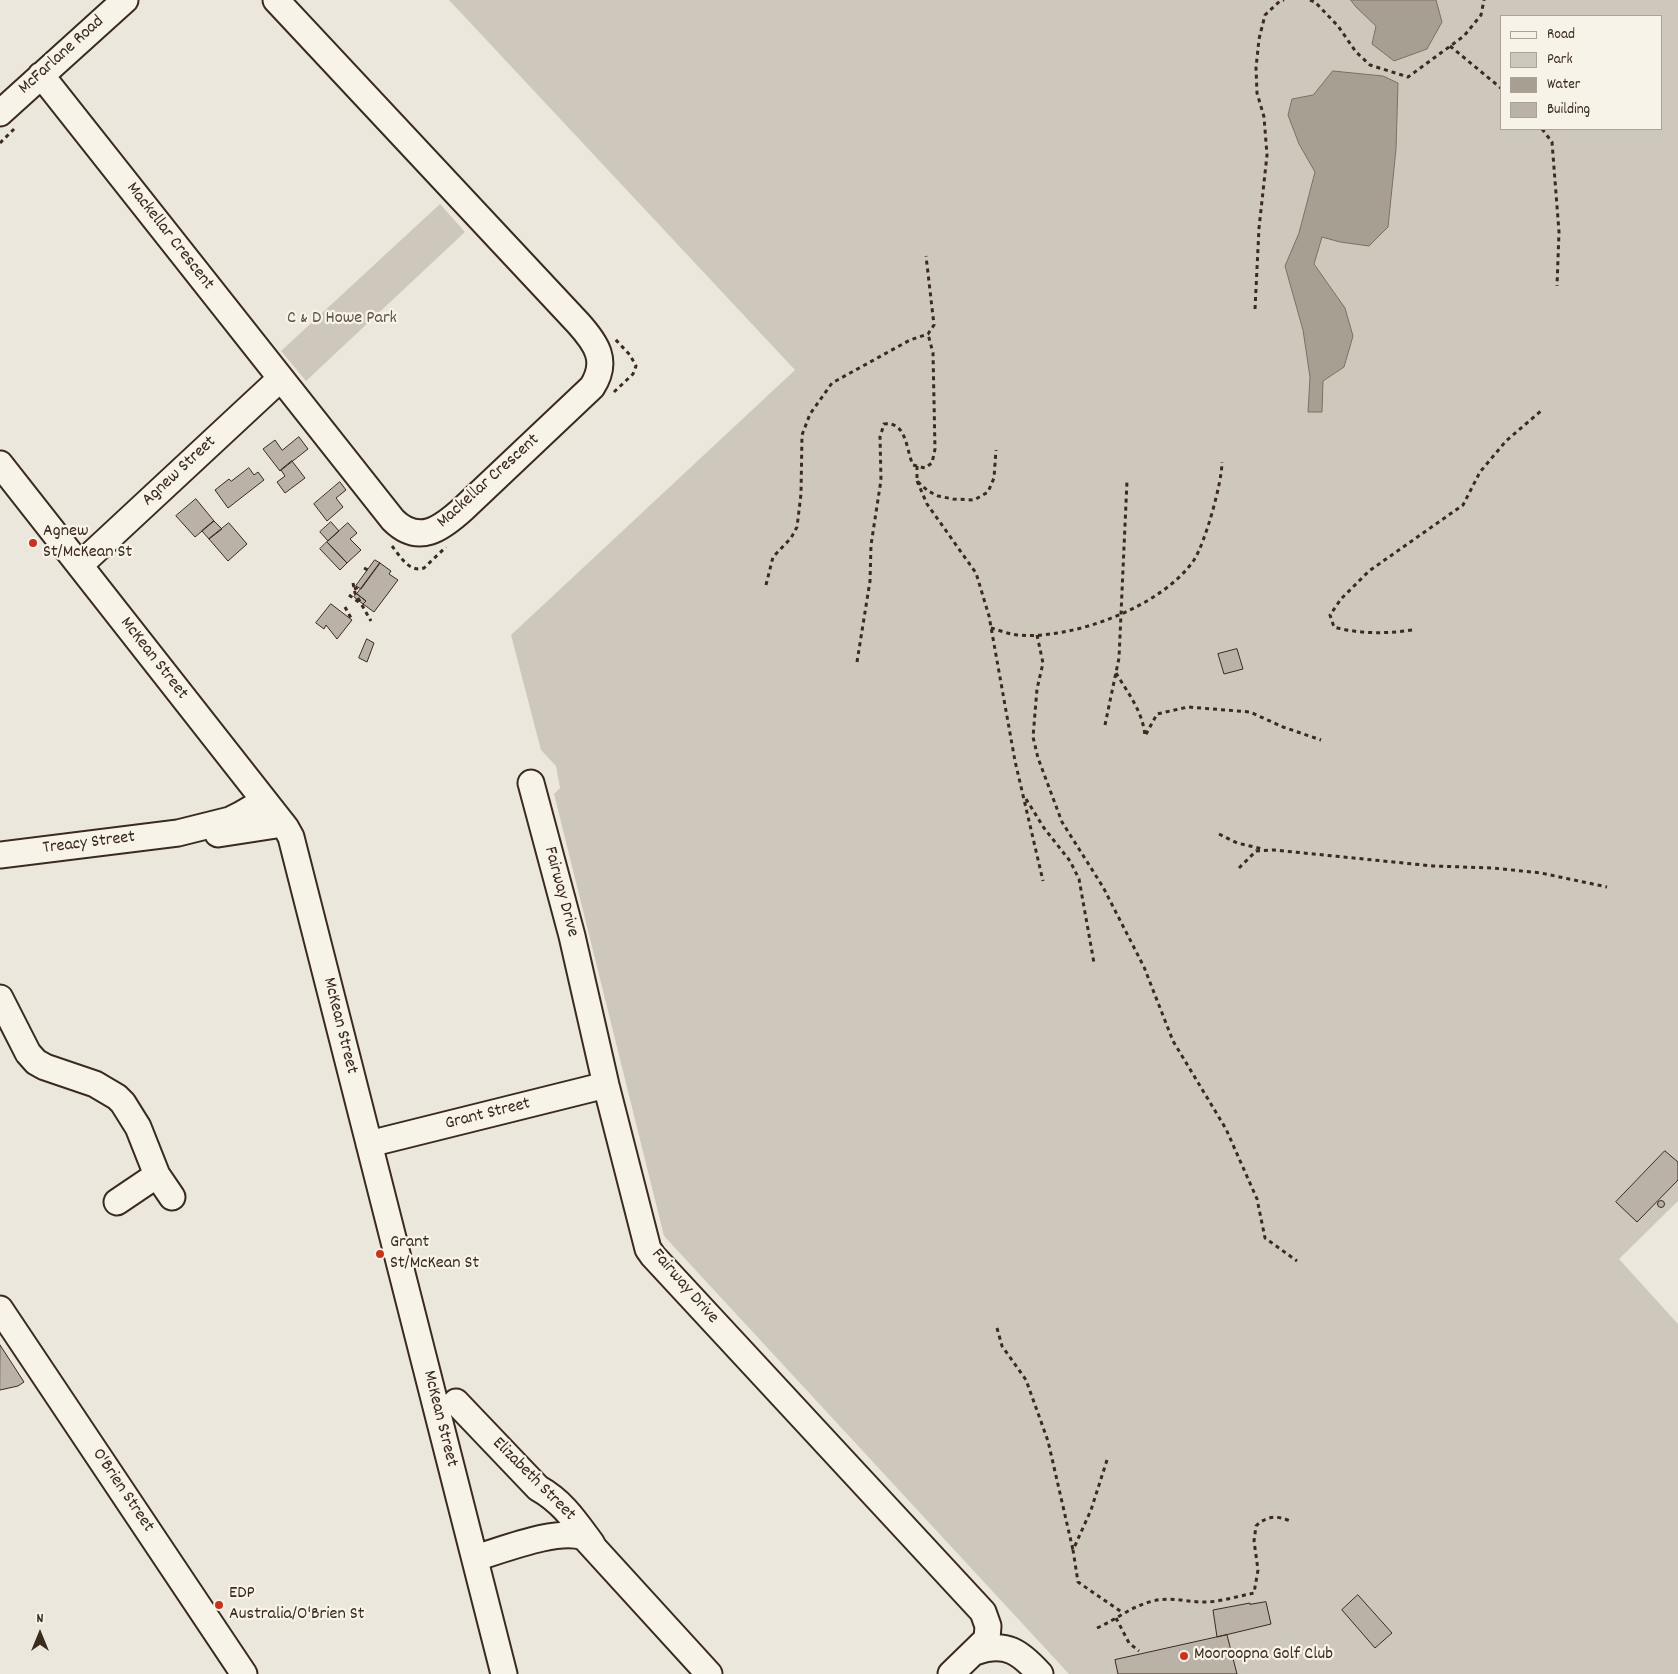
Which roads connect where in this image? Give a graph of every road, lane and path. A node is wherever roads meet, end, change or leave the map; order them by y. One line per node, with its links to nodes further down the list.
1 (125, 0): 7 (street, McFarlane Road)
2 (276, 0): 16 (street, Mackellar Crescent)
3 (1284, 0): 13 (path)
4 (1310, 0): 6 (path)
5 (1484, 0): 6 (path)
6 (1450, 46): 8 (path)
7 (41, 75): 9 (street, McFarlane Road); 16 (street, Mackellar Crescent)
8 (1500, 87)
9 (5, 100)
10 (1543, 130): 12 (path)
11 (926, 256): 14 (path)
12 (1557, 286)
13 (1254, 309)
14 (928, 334): 22 (path); 29 (path)
15 (614, 338): 17 (path)
16 (280, 379): 27 (street, Agnew Street)
17 (612, 393)
18 (1542, 410): 39 (path)
19 (996, 450): 23 (path)
20 (1222, 462): 35 (path)
21 (0, 464): 27 (street, McKean Street)
22 (917, 466): 23 (path); 41 (path)
23 (917, 481): 38 (path)
24 (1127, 481): 35 (path)
25 (387, 540): 26 (path)
26 (449, 545)
27 (80, 565): 47 (street, McKean Street)
28 (352, 583): 31 (path)
29 (766, 585)
30 (359, 587): 31 (path)
31 (354, 589): 33 (path)
32 (349, 595): 33 (path)
33 (362, 605): 37 (path)
34 (345, 607): 36 (path)
35 (1121, 613): 40 (path); 42 (path)
36 (352, 620)
37 (371, 622)
38 (991, 628): 40 (path); 46 (path)
39 (1412, 630)
40 (1037, 635): 63 (path)
41 (857, 662)
42 (1116, 673): 43 (path); 44 (path)
43 (1105, 725)
44 (1321, 740)
45 (531, 783): 58 (street, Fairway Drive)
46 (1023, 795): 54 (path); 56 (path)
47 (264, 800): 48 (street, McKean Street); 49 (street, Treacy Street)
48 (283, 824): 49 (street, Treacy Street); 59 (street, McKean Street)
49 (178, 833): 52 (street, Treacy Street)
50 (1219, 834): 51 (path)
51 (1274, 850): 53 (path); 55 (path)
52 (0, 856)
53 (1239, 868)
54 (1043, 881)
55 (1608, 887)
56 (1094, 963)
57 (0, 998): 60 (street)
58 (606, 1085): 59 (street, Grant Street); 75 (street, Fairway Drive)
59 (369, 1144): 71 (street, McKean Street)
60 (157, 1175): 61 (street); 62 (street)
61 (172, 1197)
62 (117, 1202)
63 (1297, 1261)
64 (0, 1309): 77 (street, O'Brien Street)
65 (997, 1328): 69 (path)
66 (456, 1402): 70 (street, Elizabeth Street)
67 (1107, 1460): 69 (path)
68 (1290, 1521): 72 (path)
69 (1073, 1550): 72 (path)
70 (605, 1562): 71 (street, Elizabeth Street); 79 (street, Elizabeth Street)
71 (477, 1566): 78 (street, McKean Street)
72 (1123, 1613): 73 (path)
73 (1116, 1618): 74 (path); 76 (path)
74 (1097, 1628)
75 (980, 1646): 80 (street); 81 (street)
76 (1139, 1651)
77 (244, 1674)
78 (504, 1674)
79 (708, 1674)
80 (951, 1674)
81 (1040, 1674)

